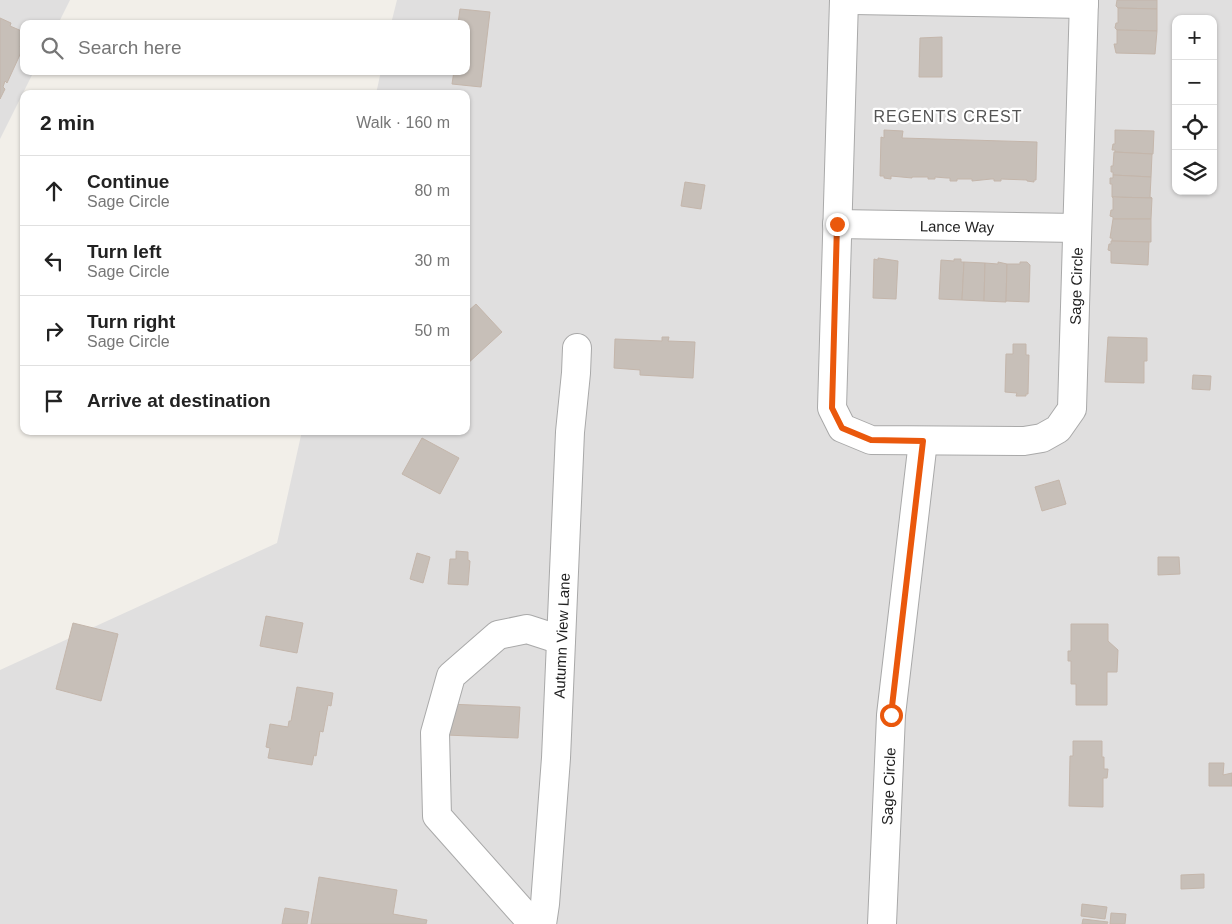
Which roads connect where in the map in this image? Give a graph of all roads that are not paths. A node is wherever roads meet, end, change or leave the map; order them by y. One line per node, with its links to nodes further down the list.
1 (844, 0): 4 (street, Sage Circle)
2 (853, 0): 3 (street)
3 (1084, 2): 5 (street, Sage Circle)
4 (837, 224): 5 (street, Lance Way); 7 (street, Sage Circle)
5 (1077, 228): 7 (street, Sage Circle)
6 (577, 348): 8 (street, Autumn View Lane)
7 (923, 441): 11 (street, Sage Circle)
8 (561, 640): 9 (street); 10 (street, Autumn View Lane)
9 (533, 924)
10 (542, 924)
11 (882, 924)

